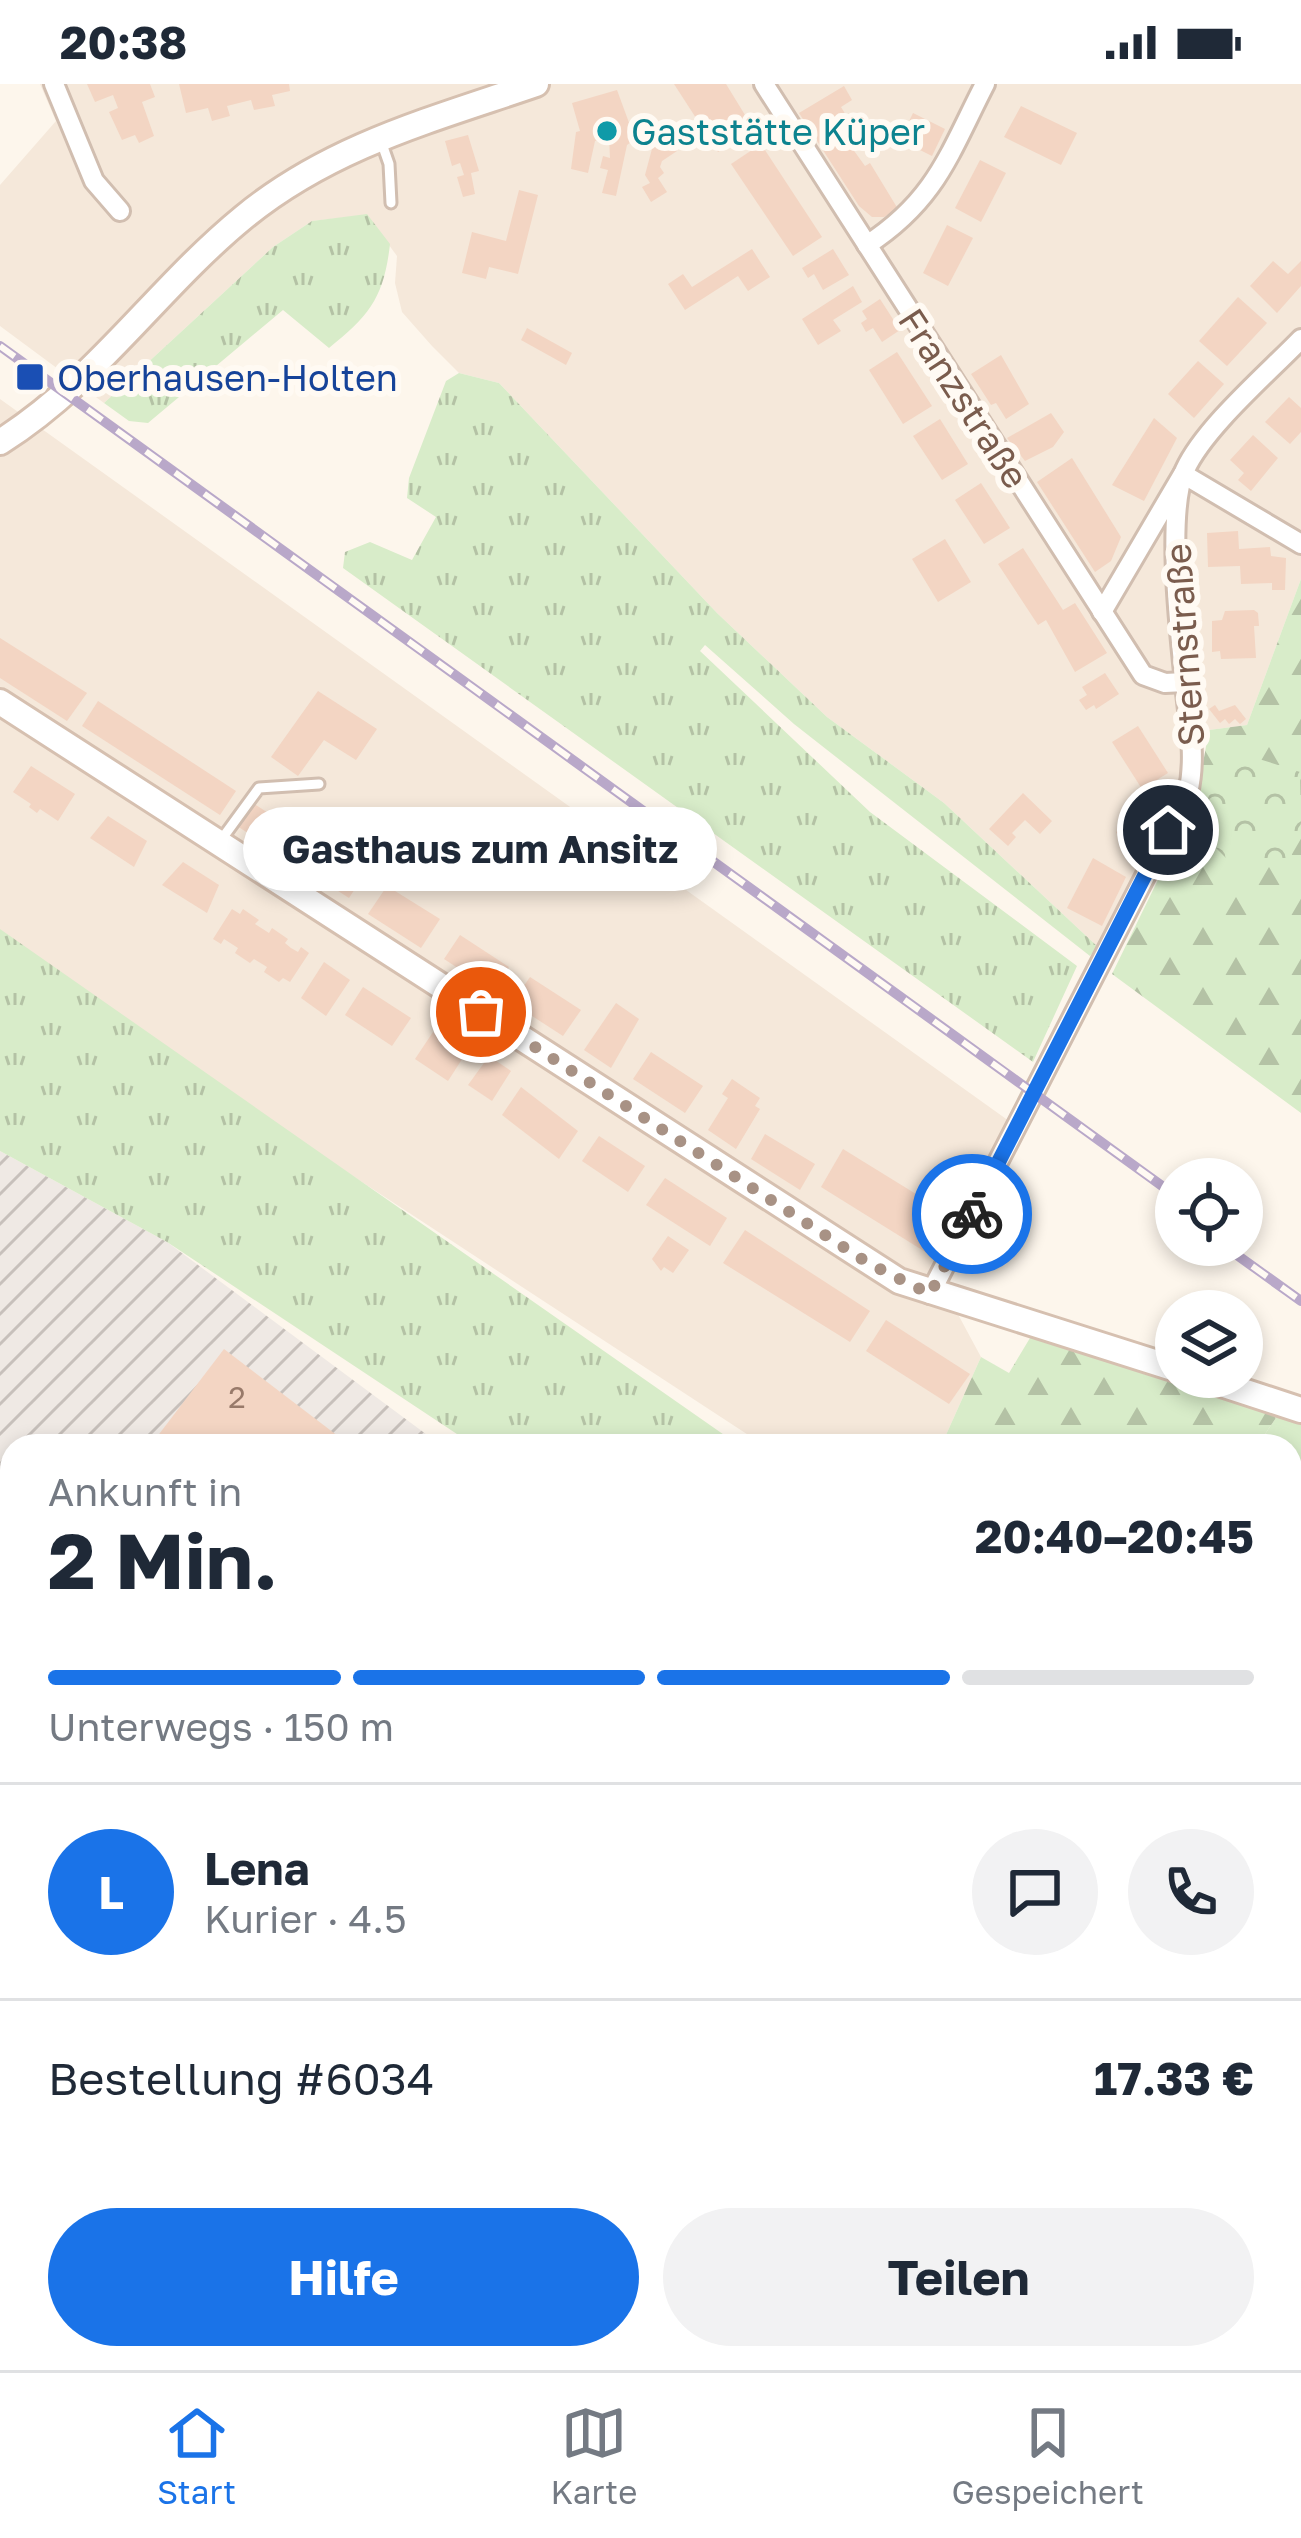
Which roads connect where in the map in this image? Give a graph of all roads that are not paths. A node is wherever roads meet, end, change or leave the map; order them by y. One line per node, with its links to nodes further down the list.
1 (54, 84): 7 (street)
2 (536, 84): 5 (main road)
3 (764, 84): 8 (street, Franzstraße)
4 (986, 84): 8 (street)
5 (380, 136): 6 (lane); 10 (main road)
6 (391, 203)
7 (120, 212)
8 (867, 245): 13 (street, Franzstraße)
9 (1301, 339): 11 (street)
10 (0, 442)
11 (1183, 474): 12 (street); 13 (street); 14 (street, Sternstraße)
12 (1301, 544)
13 (1102, 612): 14 (street, Franzstraße)
14 (1184, 682): 18 (street, Sternstraße)
15 (0, 702): 17 (main road)
16 (320, 784): 17 (lane)
17 (218, 844): 18 (main road)
18 (930, 1294): 19 (main road)
19 (1155, 1362)
20 (1263, 1398): 21 (main road)
21 (1301, 1410)

